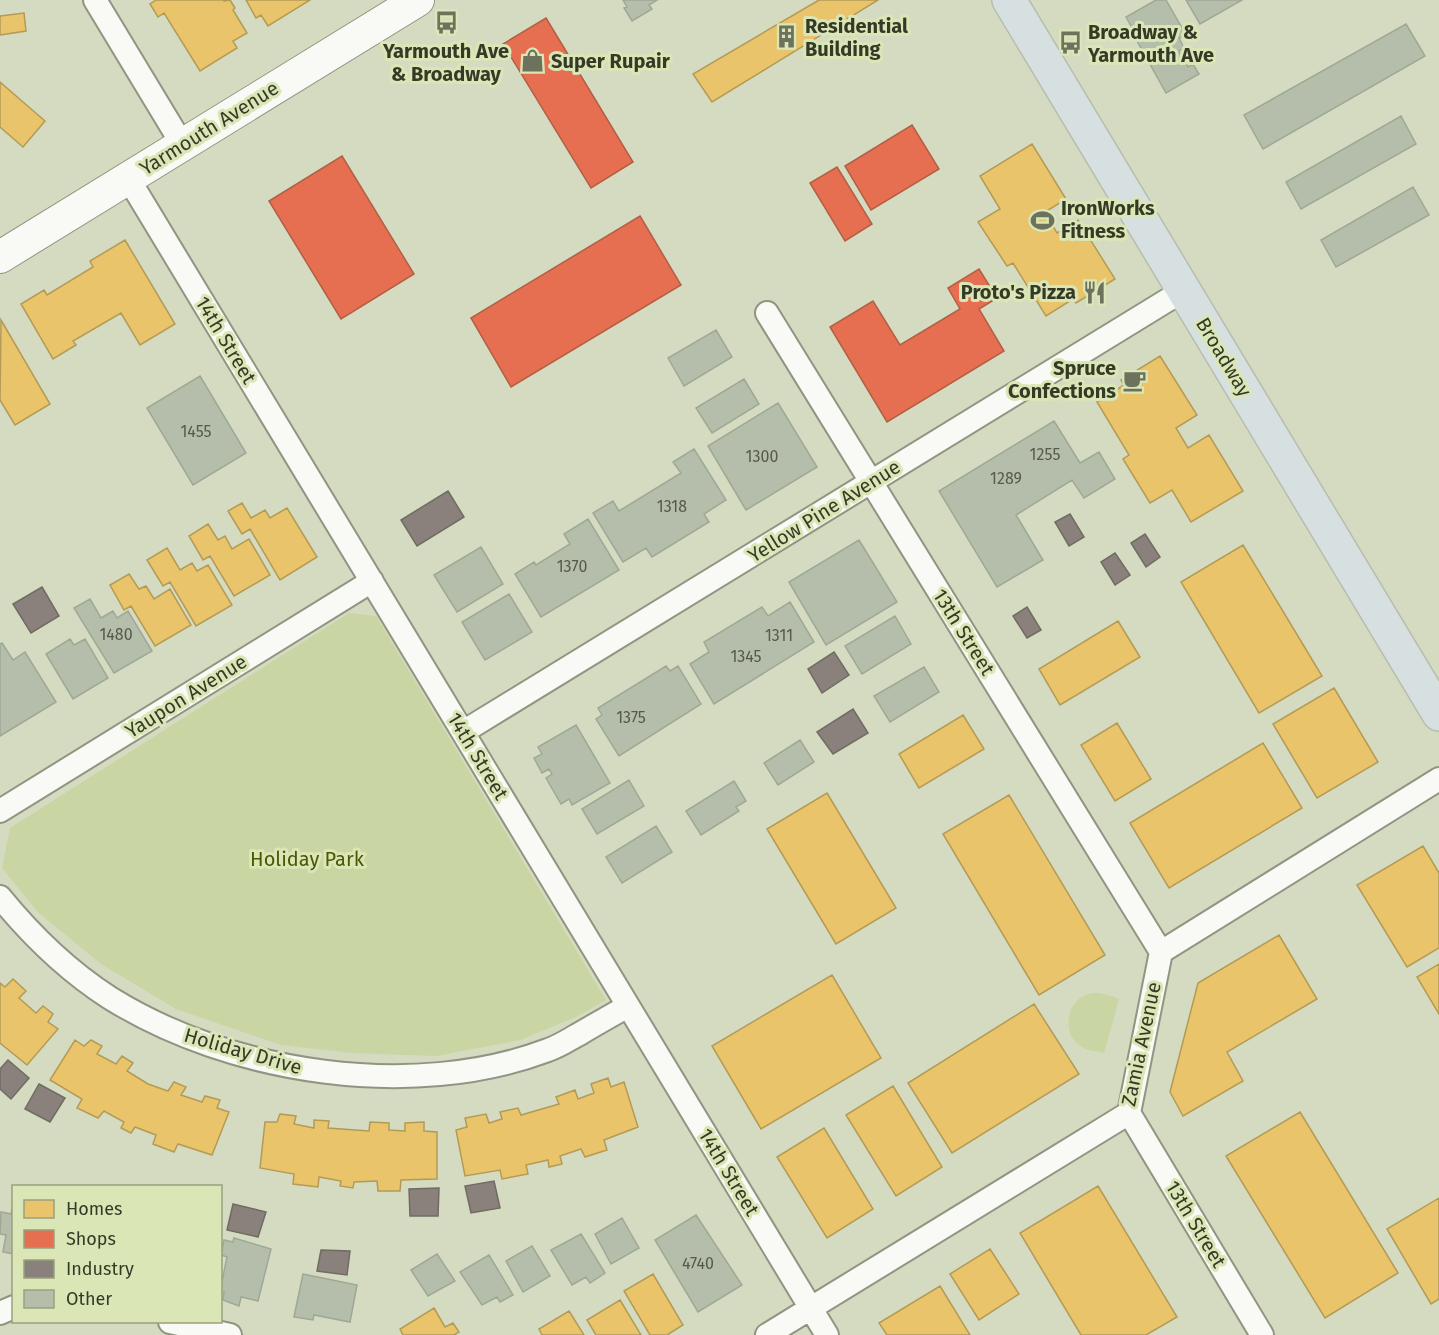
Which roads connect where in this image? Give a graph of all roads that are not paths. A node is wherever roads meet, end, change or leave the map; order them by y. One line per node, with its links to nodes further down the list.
1 (95, 0): 4 (street)
2 (418, 0): 4 (street, Yarmouth Avenue)
3 (1009, 0): 7 (main road, Broadway)
4 (182, 144): 5 (street, Yarmouth Avenue)
5 (128, 178): 6 (street, Yarmouth Avenue); 10 (street, 14th Street)
6 (0, 257)
7 (1184, 290): 9 (street, Yellow Pine Avenue); 11 (main road, Broadway)
8 (767, 312): 9 (street, 13th Street)
9 (871, 482): 12 (street, Yellow Pine Avenue); 16 (street, 13th Street)
10 (372, 581): 12 (street, 14th Street); 14 (street, Yaupon Avenue)
11 (1439, 714)
12 (463, 732): 17 (street, 14th Street)
13 (1439, 779): 16 (street)
14 (0, 811)
15 (0, 897): 17 (street, Holiday Drive)
16 (1161, 952): 18 (street, Zamia Avenue)
17 (628, 1006): 19 (street, 14th Street)
18 (1130, 1113): 19 (street, Zamia Avenue); 24 (street, 13th Street)
19 (811, 1308): 22 (street, Zamia Avenue); 23 (street, 14th Street)
20 (175, 1323): 21 (street)
21 (230, 1335)
22 (767, 1335)
23 (827, 1335)
24 (1262, 1335)

